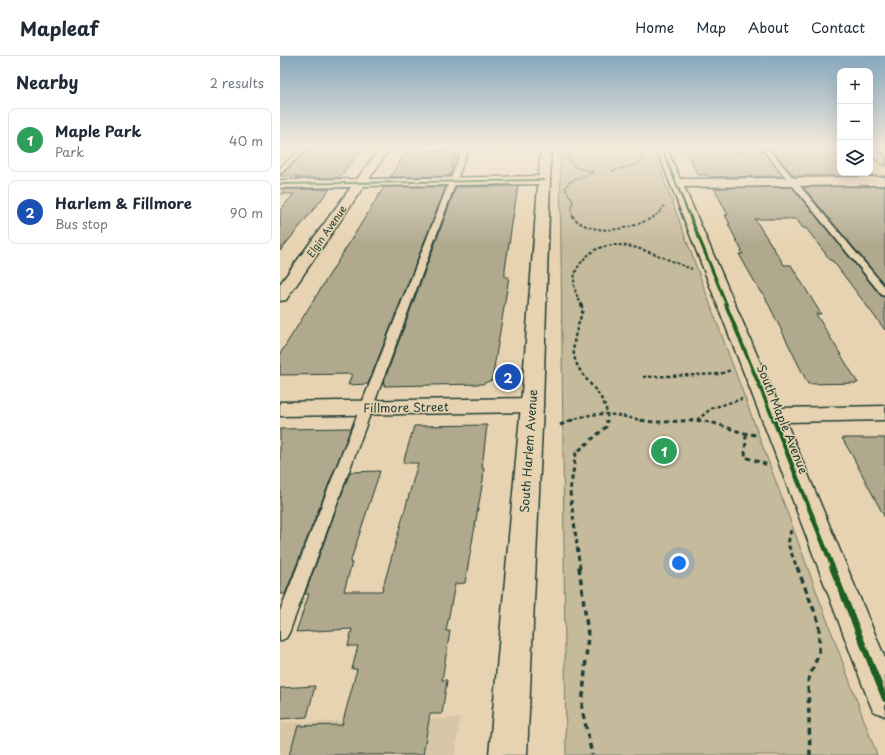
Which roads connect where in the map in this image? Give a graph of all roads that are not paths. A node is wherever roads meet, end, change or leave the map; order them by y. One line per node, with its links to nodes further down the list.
1 (544, 180): 6 (street); 13 (street, South Harlem Avenue)
2 (675, 180): 9 (street, South Maple Avenue)
3 (791, 180): 7 (lane)
4 (280, 181): 5 (street)
5 (362, 181): 6 (street); 10 (street); 12 (street, Elgin Avenue)
6 (453, 181): 14 (lane)
7 (793, 182): 8 (street); 9 (street); 11 (lane)
8 (885, 182)
9 (676, 183): 17 (street, South Maple Avenue)
10 (280, 184)
11 (885, 293)
12 (280, 296)
13 (532, 405): 14 (street, Fillmore Street); 20 (street, South Harlem Avenue)
14 (366, 407): 15 (street, Fillmore Street); 18 (lane)
15 (280, 409)
16 (885, 413): 17 (street)
17 (771, 415): 19 (street, South Maple Avenue)
18 (280, 633)
19 (885, 699)
20 (508, 755)

